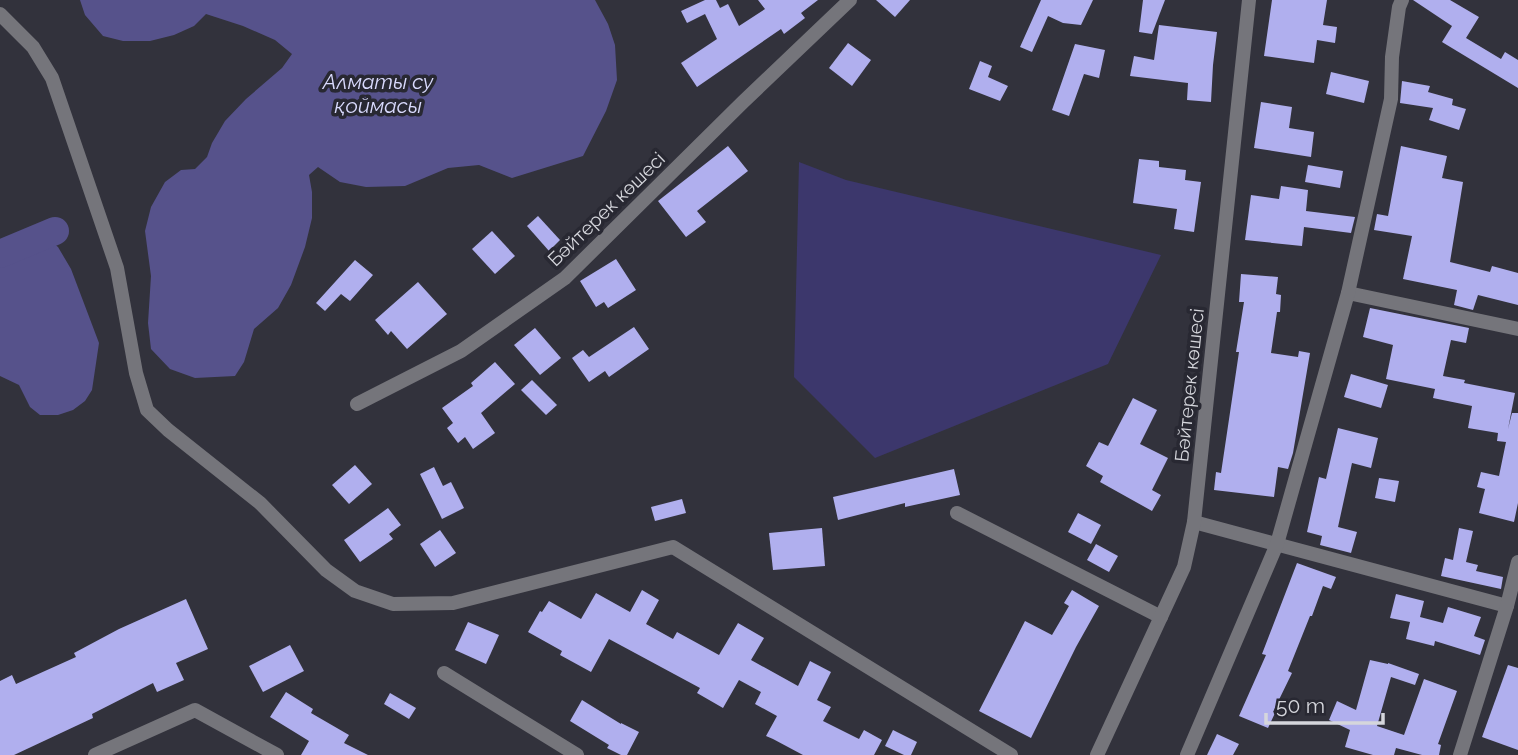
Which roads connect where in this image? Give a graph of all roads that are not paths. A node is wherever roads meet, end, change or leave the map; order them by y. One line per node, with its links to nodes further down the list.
1 (850, 0): 7 (street, Бәйтерек көшесі)
2 (1249, 0): 9 (street, Бәйтерек көшесі)
3 (1402, 0): 5 (street)
4 (0, 14): 18 (street)
5 (1348, 293): 6 (street); 10 (street)
6 (1518, 328)
7 (357, 404)
8 (957, 513): 13 (street)
9 (1194, 522): 10 (street); 13 (street, Бәйтерек көшесі)
10 (1277, 544): 12 (street); 20 (street)
11 (1518, 562): 12 (street)
12 (1507, 606): 21 (street)
13 (1161, 617): 19 (street, Бәйтерек көшесі)
14 (444, 673): 17 (street)
15 (95, 755): 16 (street)
16 (276, 755)
17 (577, 755)
18 (1012, 755)
19 (1097, 755)
20 (1187, 755)
21 (1460, 755)

